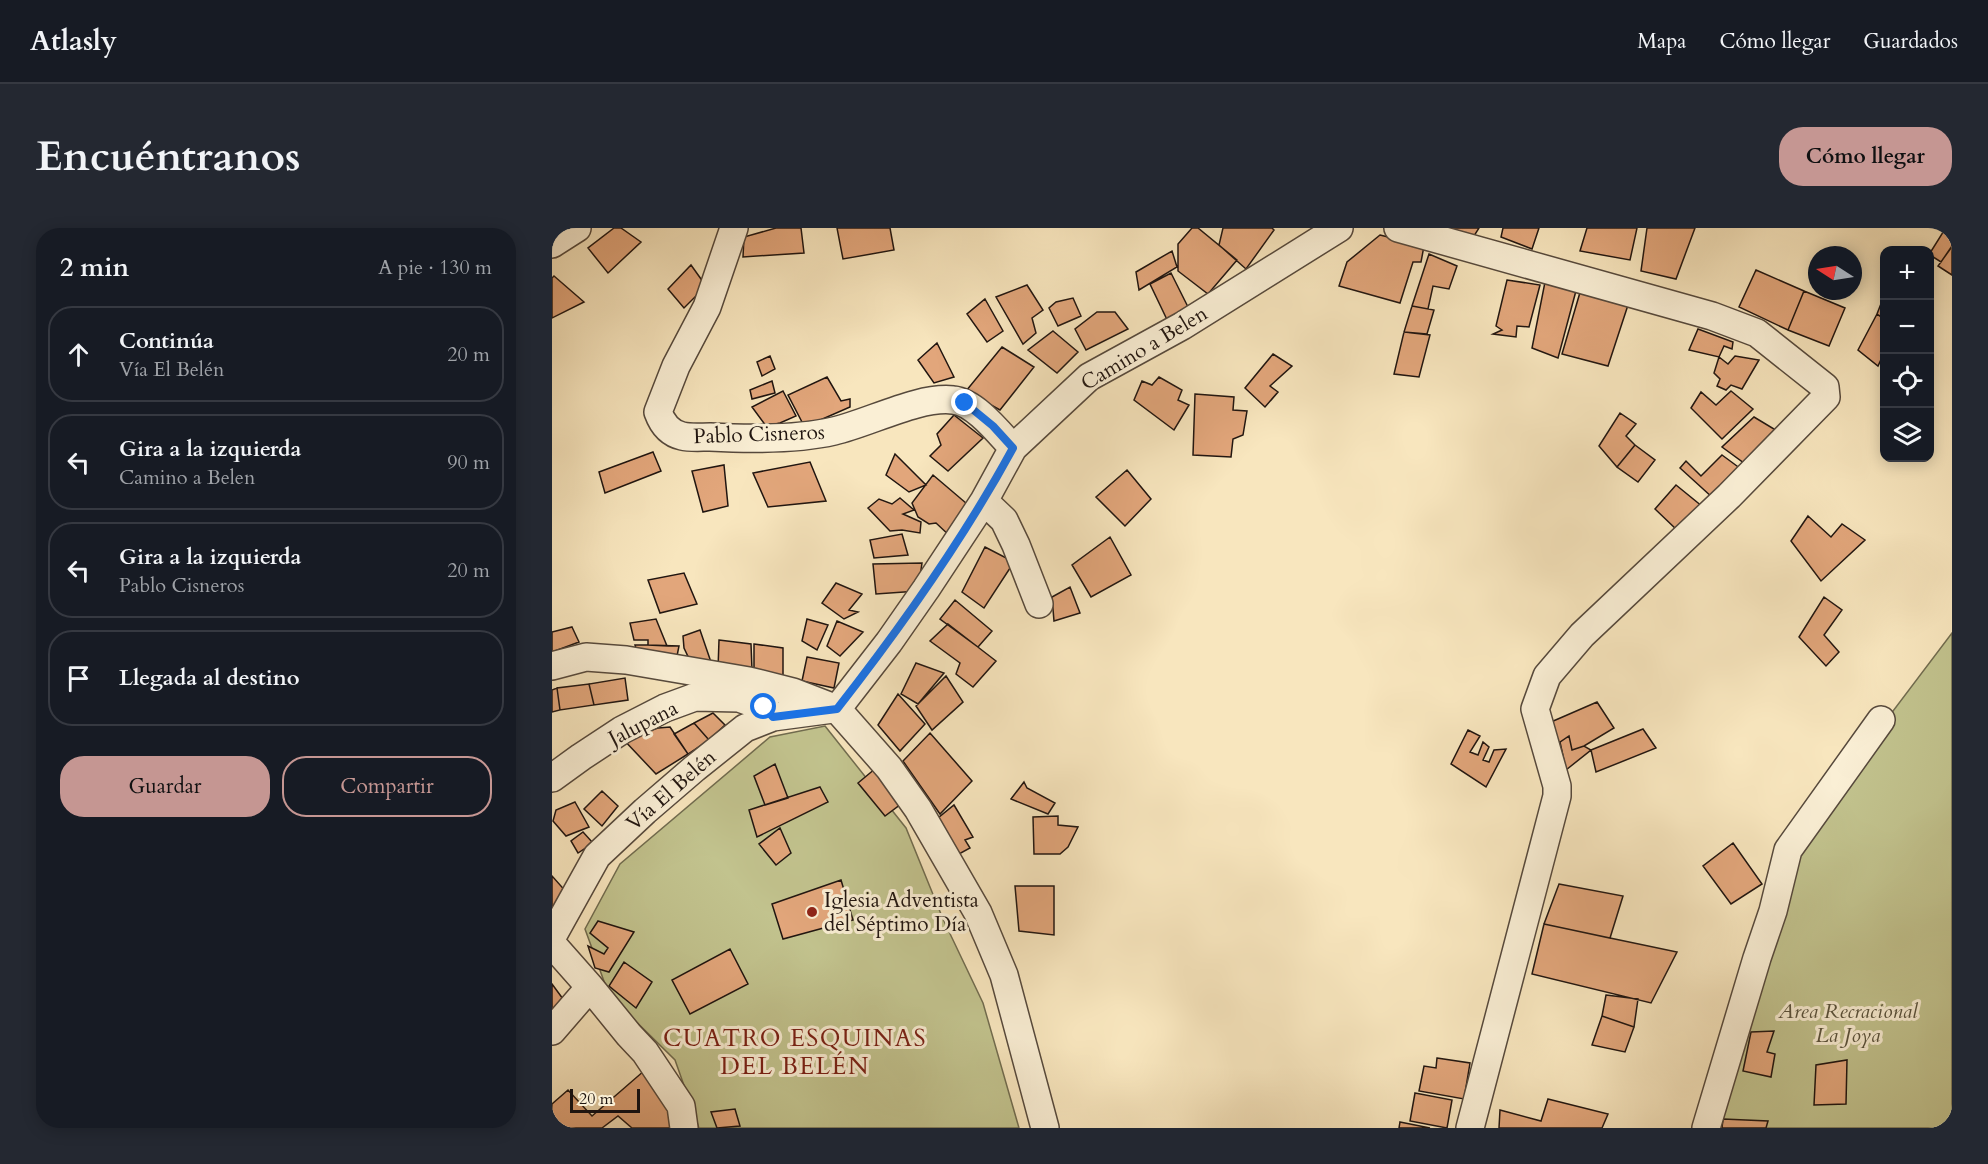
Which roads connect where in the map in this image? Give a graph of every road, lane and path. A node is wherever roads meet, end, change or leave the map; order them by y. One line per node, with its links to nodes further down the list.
1 (577, 228): 5 (street)
2 (734, 228): 6 (street, Pablo Cisneros)
3 (1339, 228): 6 (street, Camino a Belen)
4 (1398, 228): 20 (street)
5 (552, 244)
6 (1013, 448): 7 (street, Camino a Belen)
7 (984, 501): 8 (street); 10 (street, Camino a Belen)
8 (1039, 604)
9 (552, 666): 10 (street)
10 (837, 709): 11 (street, Vía El Belén); 19 (street)
11 (773, 717): 13 (street, Jalupana); 14 (street, Vía El Belén)
12 (1881, 720): 21 (street)
13 (552, 778)
14 (552, 937)
15 (552, 944): 16 (street)
16 (590, 987): 17 (street); 18 (street)
17 (552, 1031)
18 (684, 1128)
19 (1045, 1128)
20 (1470, 1128)
21 (1706, 1128)

